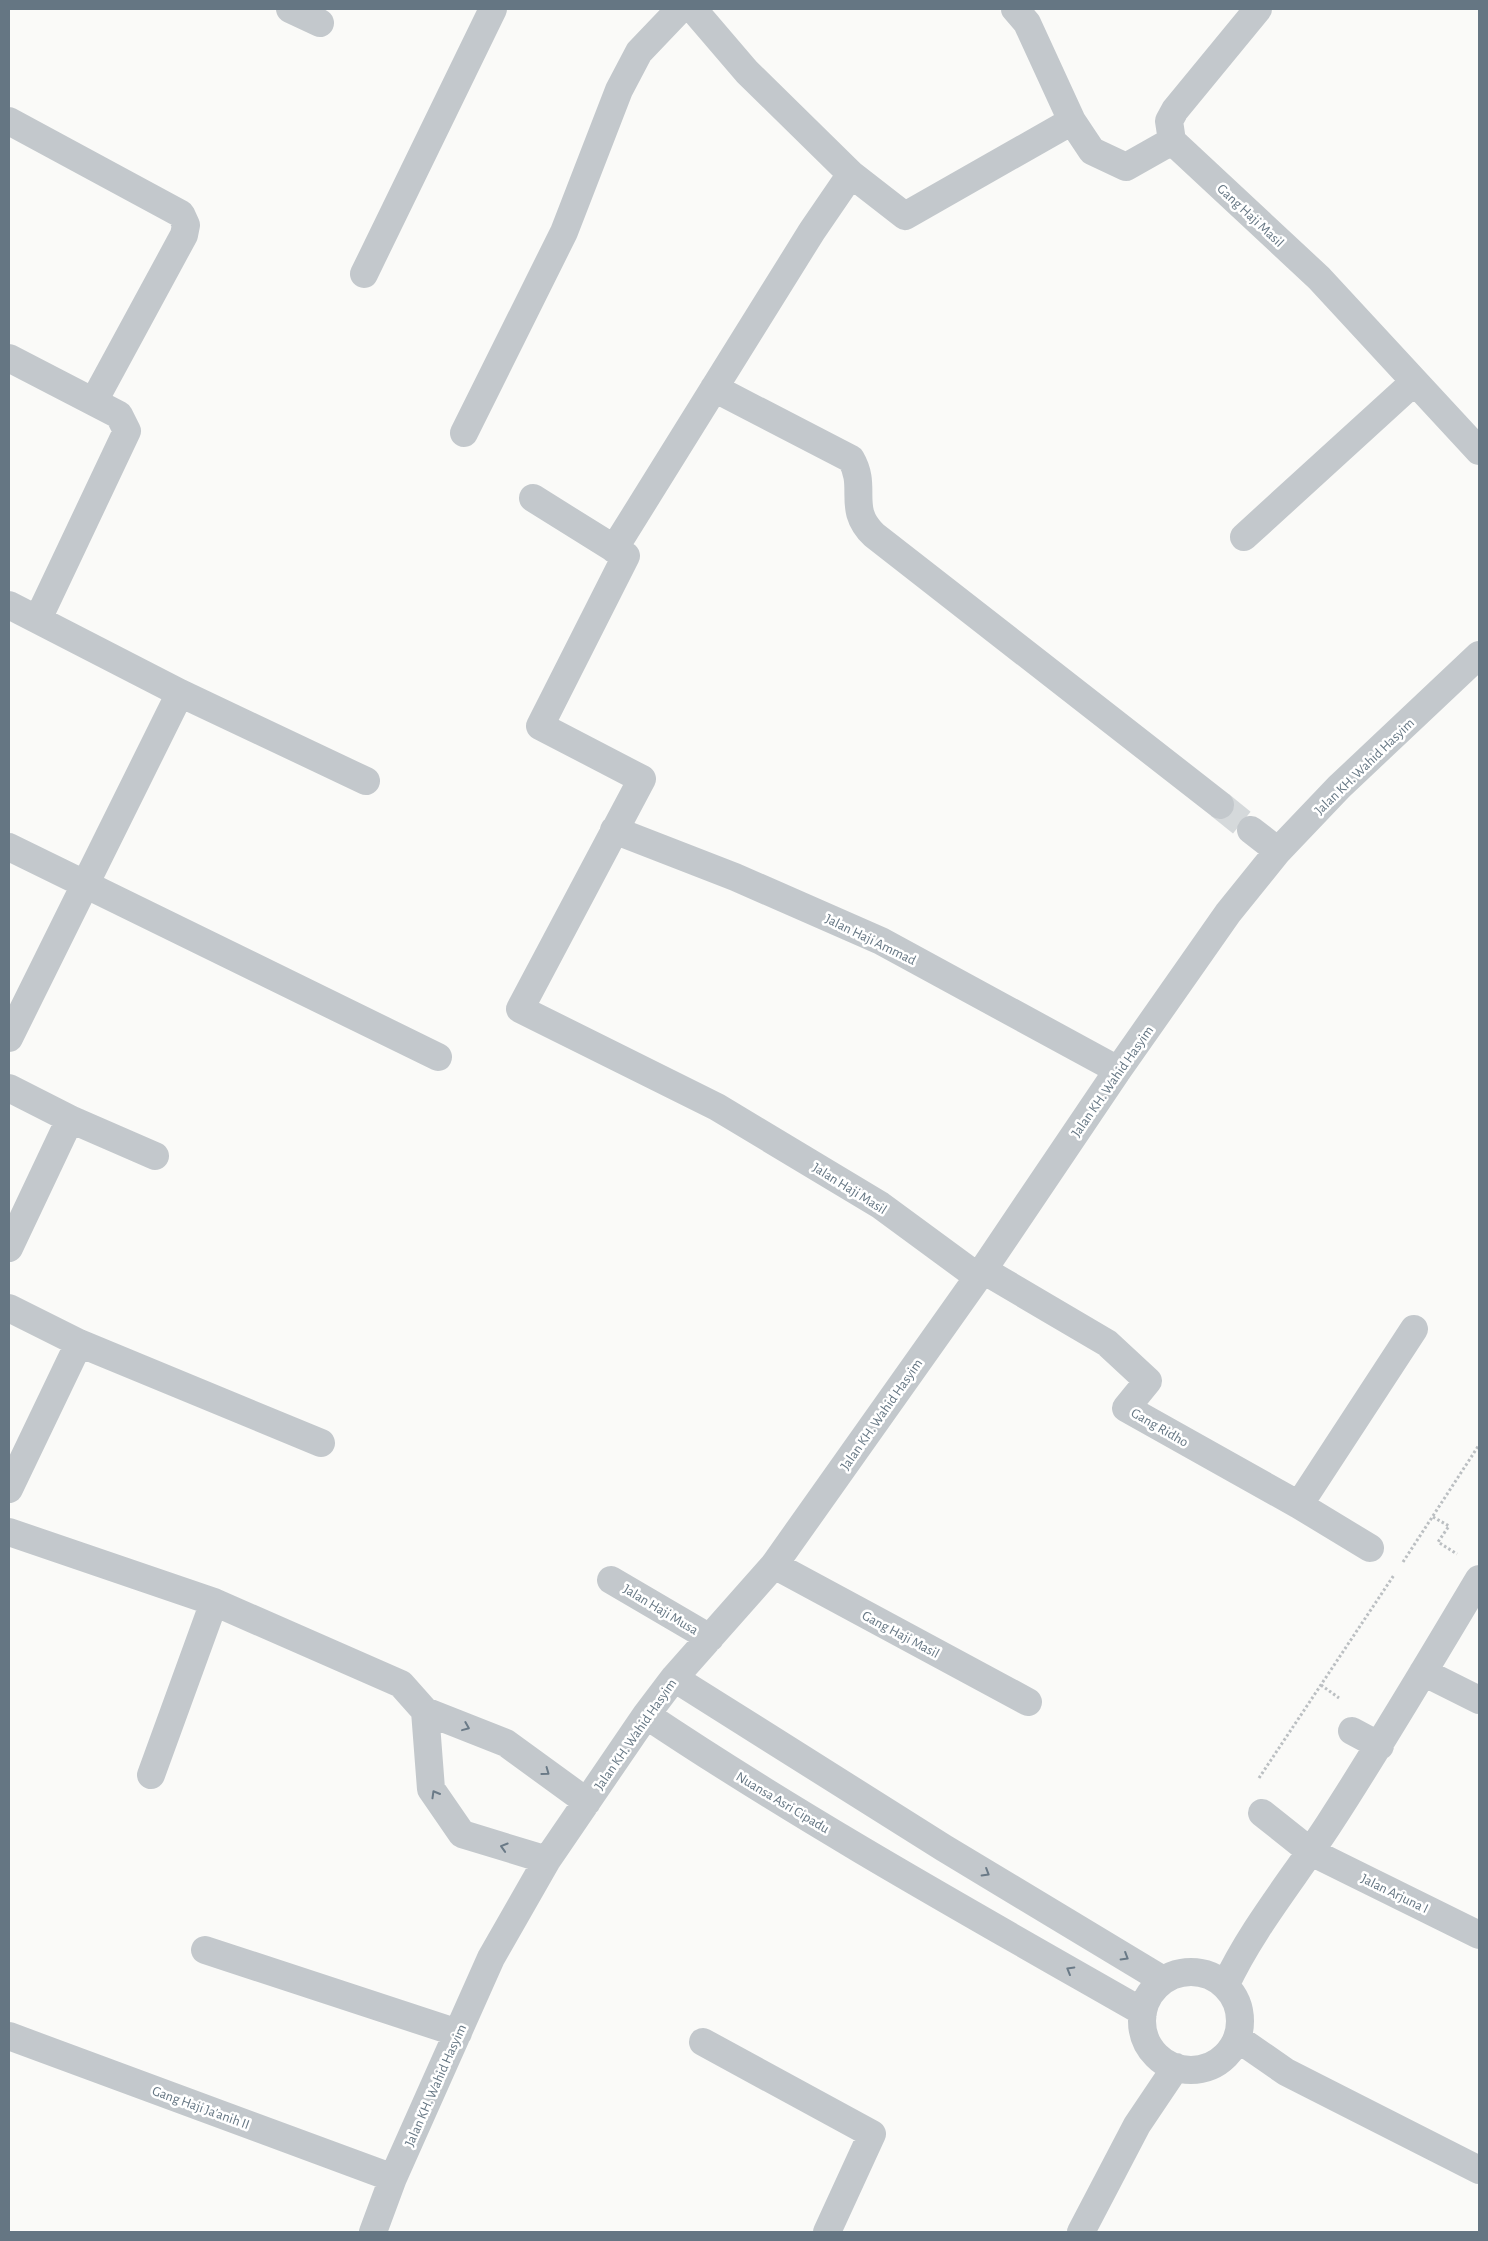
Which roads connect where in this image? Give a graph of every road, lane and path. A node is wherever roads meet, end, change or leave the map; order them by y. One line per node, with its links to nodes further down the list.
1 (290, 9): 7 (street)
2 (493, 9): 12 (street)
3 (680, 9): 17 (street)
4 (693, 9): 11 (street)
5 (1015, 9): 9 (street)
6 (1258, 9): 10 (street)
7 (320, 23)
8 (9, 121): 16 (street)
9 (1072, 121): 10 (street); 11 (street)
10 (1172, 141): 14 (street, Gang Haji Masil)
11 (851, 174): 15 (street)
12 (364, 274)
13 (9, 358): 16 (street)
14 (1414, 382): 18 (street, Gang Haji Masil); 20 (street)
15 (714, 388): 21 (street); 27 (street)
16 (94, 401): 23 (street)
17 (464, 433)
18 (1479, 451)
19 (533, 498): 21 (street)
20 (1244, 537)
21 (614, 549): 28 (street)
22 (9, 605): 23 (street)
23 (38, 619): 25 (street)
24 (1478, 660): 31 (street, Jalan KH. Wahid Hasyim)
25 (180, 693): 26 (street); 32 (street)
26 (366, 781)
27 (1220, 805)
28 (614, 830): 35 (street, Jalan Haji Ammad); 40 (street, Jalan Haji Masil)
29 (1251, 830): 31 (street)
30 (9, 847): 32 (street)
31 (1278, 851): 35 (street, Jalan KH. Wahid Hasyim)
32 (83, 885): 33 (street); 34 (street)
33 (9, 1038)
34 (438, 1058)
35 (1118, 1070): 40 (street, Jalan KH. Wahid Hasyim)
36 (9, 1088): 37 (street)
37 (70, 1119): 38 (street); 39 (street)
38 (155, 1156)
39 (9, 1248)
40 (981, 1274): 47 (street, Gang Ridho); 53 (street, Jalan KH. Wahid Hasyim)
41 (9, 1308): 43 (street)
42 (1414, 1328): 47 (street)
43 (79, 1342): 44 (street); 46 (street)
44 (321, 1443)
45 (1479, 1445): 48 (path)
46 (9, 1489)
47 (1299, 1505): 51 (street, Gang Ridho)
48 (1433, 1517): 50 (path); 52 (path)
49 (9, 1532): 57 (street)
50 (1438, 1542)
51 (1370, 1548)
52 (1402, 1564)
53 (774, 1565): 58 (street, Jalan KH. Wahid Hasyim); 62 (street, Gang Haji Masil)
54 (1396, 1572): 68 (path)
55 (1479, 1579): 59 (street)
56 (611, 1580): 58 (street, Jalan Haji Musa)
57 (214, 1602): 63 (street); 67 (street)
58 (710, 1638): 60 (street, Jalan KH. Wahid Hasyim)
59 (1423, 1672): 61 (street); 66 (street)
60 (674, 1678): 64 (street, Jalan KH. Wahid Hasyim); 71 (street)
61 (1479, 1700)
62 (1028, 1702)
63 (425, 1710): 69 (street, one-way to 69); 73 (street, one-way to 63)
64 (646, 1714): 69 (street, Jalan KH. Wahid Hasyim); 74 (street, Nuansa Asri Cipadu)
65 (1352, 1731): 66 (street)
66 (1380, 1746): 72 (street)
67 (151, 1775)
68 (1256, 1784)
69 (587, 1802): 73 (street, Jalan KH. Wahid Hasyim)
70 (1262, 1813): 72 (street, Jalan Arjuna I)
71 (944, 1848): 74 (street); 77 (street, one-way to 77)
72 (1311, 1852): 75 (street, Jalan Arjuna I); 78 (street)
73 (547, 1860): 80 (street, Jalan KH. Wahid Hasyim)
74 (922, 1886): 79 (street, Nuansa Asri Cipadu, one-way to 74)
75 (1479, 1934)
76 (205, 1950): 80 (street)
77 (1163, 1980): 78 (street); 79 (street)
78 (1217, 1981): 83 (street)
79 (1143, 2012): 84 (street)
80 (458, 2033): 86 (street, Jalan KH. Wahid Hasyim)
81 (9, 2036): 86 (street, Gang Haji Ja'anih II)
82 (702, 2042): 88 (street)
83 (1231, 2047): 84 (street); 85 (street)
84 (1167, 2062): 89 (street)
85 (1479, 2170)
86 (393, 2178): 87 (street, Jalan KH. Wahid Hasyim)
87 (373, 2232)
88 (827, 2232)
89 (1081, 2232)

